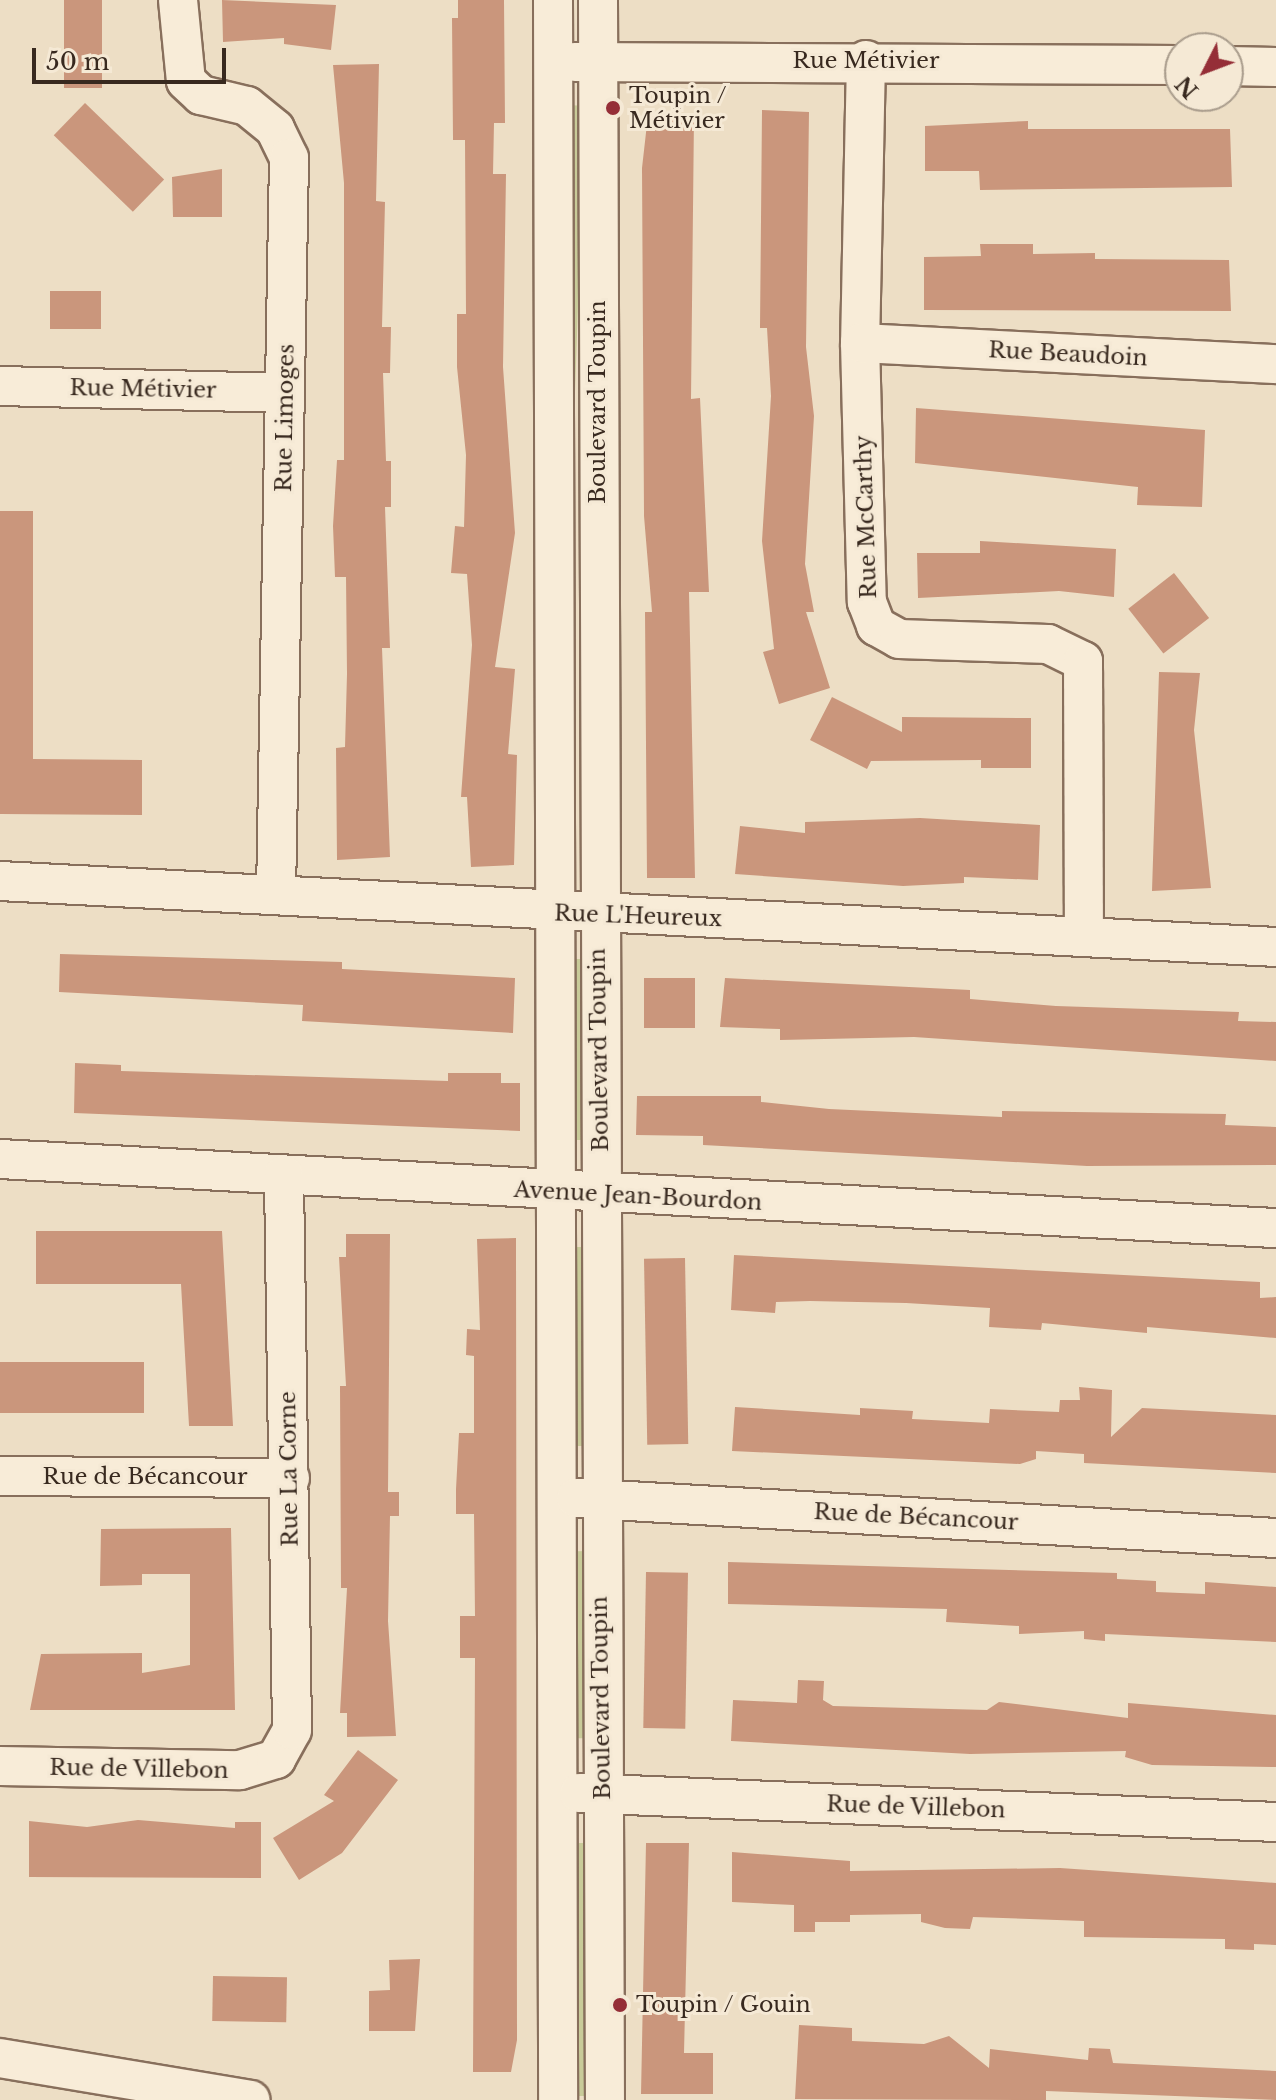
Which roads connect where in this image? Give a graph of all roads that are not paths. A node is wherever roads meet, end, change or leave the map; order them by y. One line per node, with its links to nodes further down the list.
1 (178, 0): 13 (street, Rue Limoges)
2 (553, 0): 5 (street, Boulevard Toupin)
3 (598, 0): 6 (street, Boulevard Toupin)
4 (866, 60): 6 (street, Rue Métivier); 7 (street, Rue Métivier); 10 (street, Rue McCarthy)
5 (552, 62): 6 (street, Rue Métivier); 16 (street, Boulevard Toupin)
6 (599, 62): 17 (street, Boulevard Toupin)
7 (1164, 65)
8 (1244, 66): 9 (street)
9 (1276, 67)
10 (860, 343): 11 (street, Rue Beaudoin); 18 (street, Rue McCarthy)
11 (1276, 364)
12 (0, 386): 13 (street, Rue Métivier)
13 (285, 393): 15 (street, Rue Limoges)
14 (0, 881): 15 (street, Rue L'Heureux)
15 (276, 895): 16 (street, Rue L'Heureux)
16 (553, 912): 17 (street, Rue L'Heureux); 22 (street, Boulevard Toupin)
17 (598, 914): 18 (street, Rue L'Heureux); 23 (street, Boulevard Toupin)
18 (1084, 937): 19 (street, Rue L'Heureux)
19 (1276, 947)
20 (0, 1159): 21 (street, Avenue Jean-Bourdon)
21 (284, 1175): 22 (street, Avenue Jean-Bourdon); 26 (street, Rue La Corne)
22 (557, 1191): 23 (street, Avenue Jean-Bourdon); 27 (street, Boulevard Toupin)
23 (600, 1195): 24 (street, Avenue Jean-Bourdon); 28 (street, Boulevard Toupin)
24 (1276, 1228)
25 (0, 1476): 26 (street, Rue de Bécancour)
26 (290, 1478): 30 (street, Rue La Corne)
27 (555, 1498): 28 (street, Rue de Bécancour); 32 (street, Boulevard Toupin)
28 (599, 1499): 29 (street, Rue de Bécancour); 33 (street, Boulevard Toupin)
29 (1276, 1538)
30 (276, 1759): 31 (street, Rue de Villebon)
31 (0, 1766)
32 (556, 1793): 33 (street, Rue de Villebon); 37 (street, Boulevard Toupin)
33 (602, 1793): 34 (street, Rue de Villebon); 38 (street, Boulevard Toupin)
34 (1276, 1822)
35 (0, 2058): 36 (street)
36 (251, 2100)
37 (558, 2100)
38 (605, 2100)

